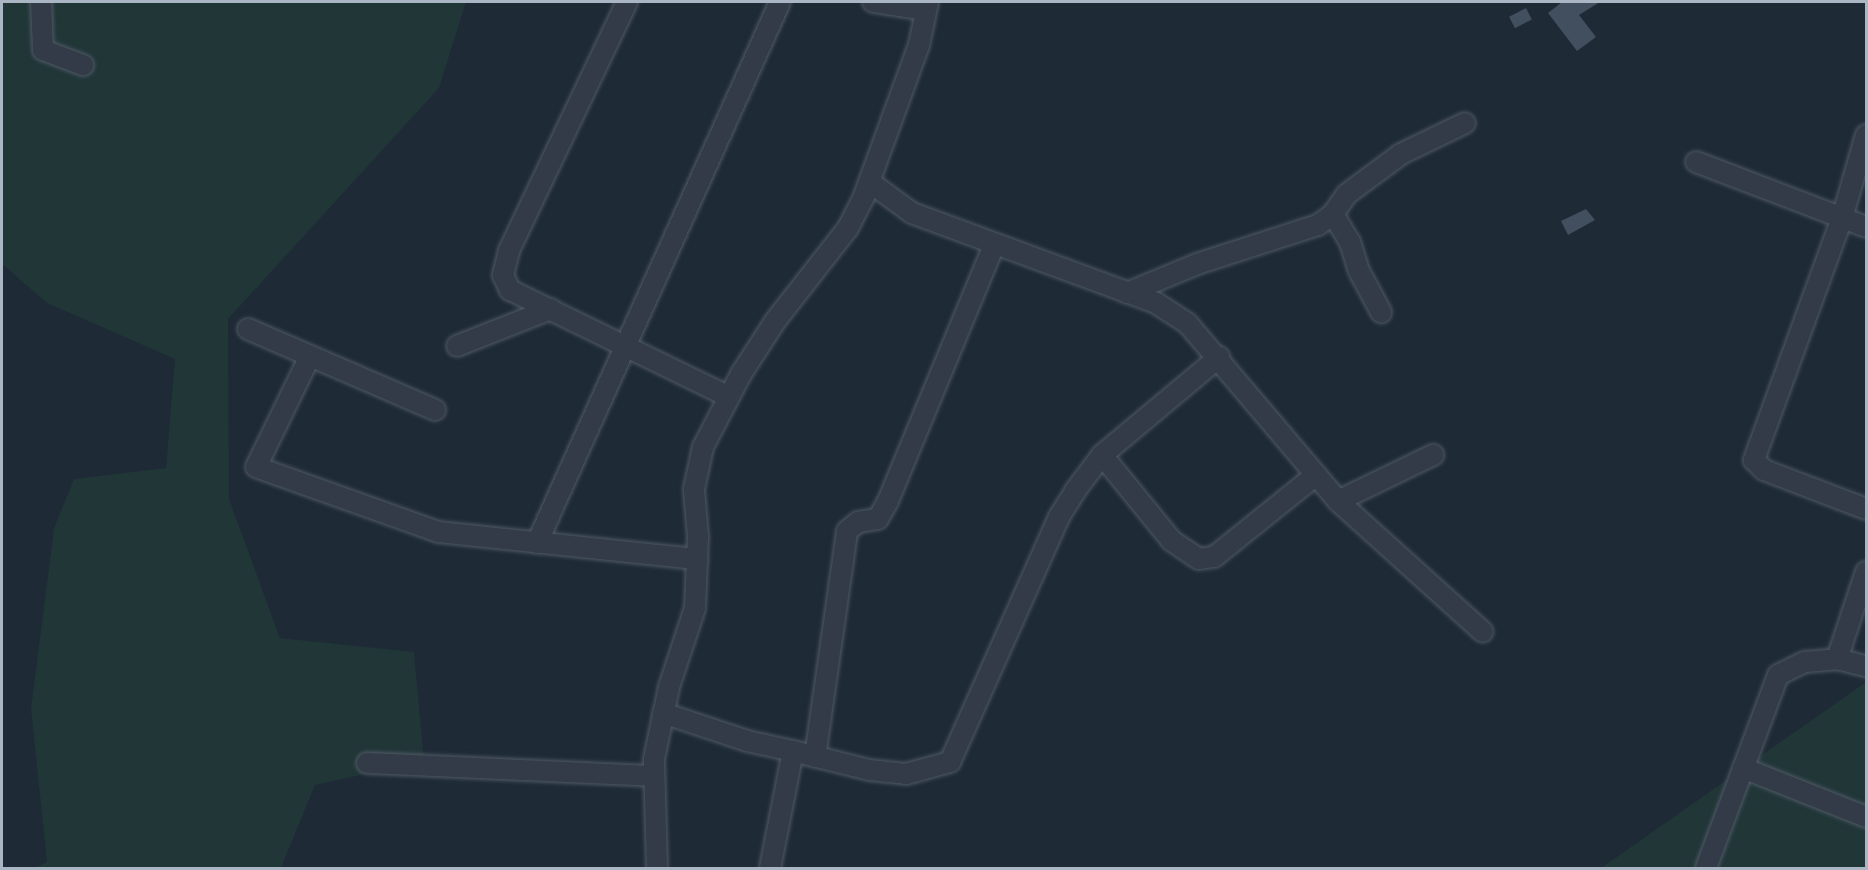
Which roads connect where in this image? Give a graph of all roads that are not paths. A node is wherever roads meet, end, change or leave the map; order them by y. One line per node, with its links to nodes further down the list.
1 (41, 2): 6 (street)
2 (627, 2): 16 (street)
3 (780, 2): 19 (street)
4 (873, 2): 5 (street)
5 (927, 6): 10 (street)
6 (83, 65)
7 (1465, 123): 11 (street)
8 (1866, 135): 12 (street)
9 (1696, 162): 12 (street)
10 (871, 183): 14 (street); 23 (street)
11 (1333, 214): 15 (street); 17 (street)
12 (1842, 218): 13 (street); 29 (street)
13 (1866, 227)
14 (994, 245): 15 (street); 38 (street)
15 (1127, 293): 22 (street)
16 (551, 309): 19 (street); 20 (street)
17 (1381, 312)
18 (248, 329): 21 (street)
19 (629, 345): 23 (street); 30 (street)
20 (457, 346)
21 (310, 356): 24 (street); 30 (street)
22 (1219, 357): 25 (street); 27 (street)
23 (727, 396): 31 (street)
24 (435, 410)
25 (1102, 455): 27 (street); 38 (street)
26 (1433, 455): 28 (street)
27 (1316, 475): 28 (street)
28 (1338, 501): 33 (street)
29 (1866, 510)
30 (537, 543): 31 (street)
31 (698, 558): 36 (street)
32 (1866, 572): 34 (street)
33 (1483, 632)
34 (1837, 659): 35 (street); 40 (street)
35 (1866, 666)
36 (663, 713): 37 (street); 41 (street)
37 (793, 752): 38 (street); 44 (street)
38 (815, 757)
39 (367, 763): 41 (street)
40 (1743, 768): 42 (street); 45 (street)
41 (652, 776): 43 (street)
42 (1866, 817)
43 (657, 868)
44 (770, 868)
45 (1706, 868)

